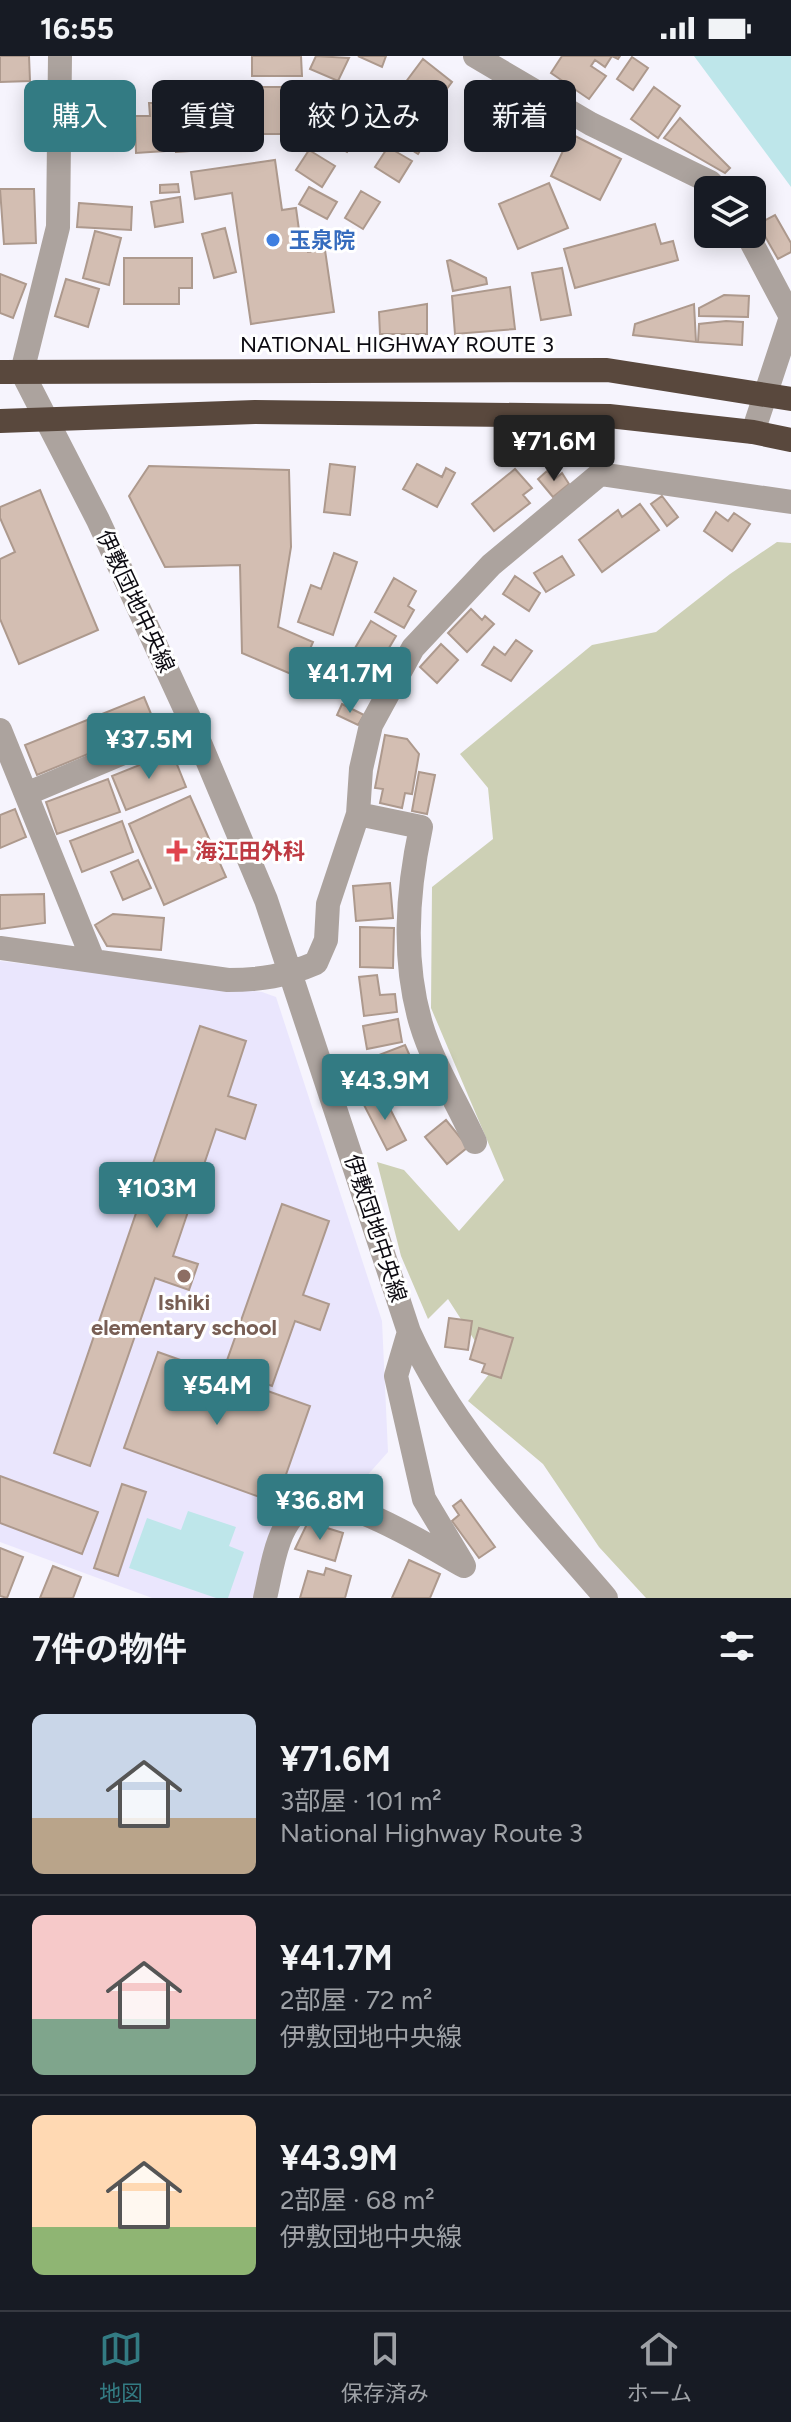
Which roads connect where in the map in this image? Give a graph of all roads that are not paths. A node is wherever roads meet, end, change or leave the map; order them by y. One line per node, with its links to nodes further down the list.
1 (60, 56): 6 (street)
2 (475, 56): 3 (street)
3 (698, 176)
4 (754, 248): 5 (street)
5 (791, 317): 7 (street)
6 (11, 372): 7 (highway, NATIONAL HIGHWAY ROUTE 3); 10 (street, 伊敷団地中央線)
7 (766, 393): 8 (highway, NATIONAL HIGHWAY ROUTE 3); 11 (street)
8 (791, 399)
9 (0, 421): 10 (highway)
10 (47, 421): 11 (highway); 14 (street, 伊敷団地中央線)
11 (753, 432): 12 (highway)
12 (791, 440)
13 (791, 502): 17 (street)
14 (192, 724): 16 (street); 20 (street, 伊敷団地中央線)
15 (0, 730): 16 (street)
16 (26, 794): 19 (street)
17 (358, 814): 20 (street); 21 (street)
18 (0, 948): 19 (street)
19 (93, 960): 20 (street)
20 (292, 974): 22 (street, 伊敷団地中央線)
21 (475, 1142)
22 (409, 1332): 23 (street); 24 (street, 伊敷団地中央線)
23 (265, 1598)
24 (606, 1598)

